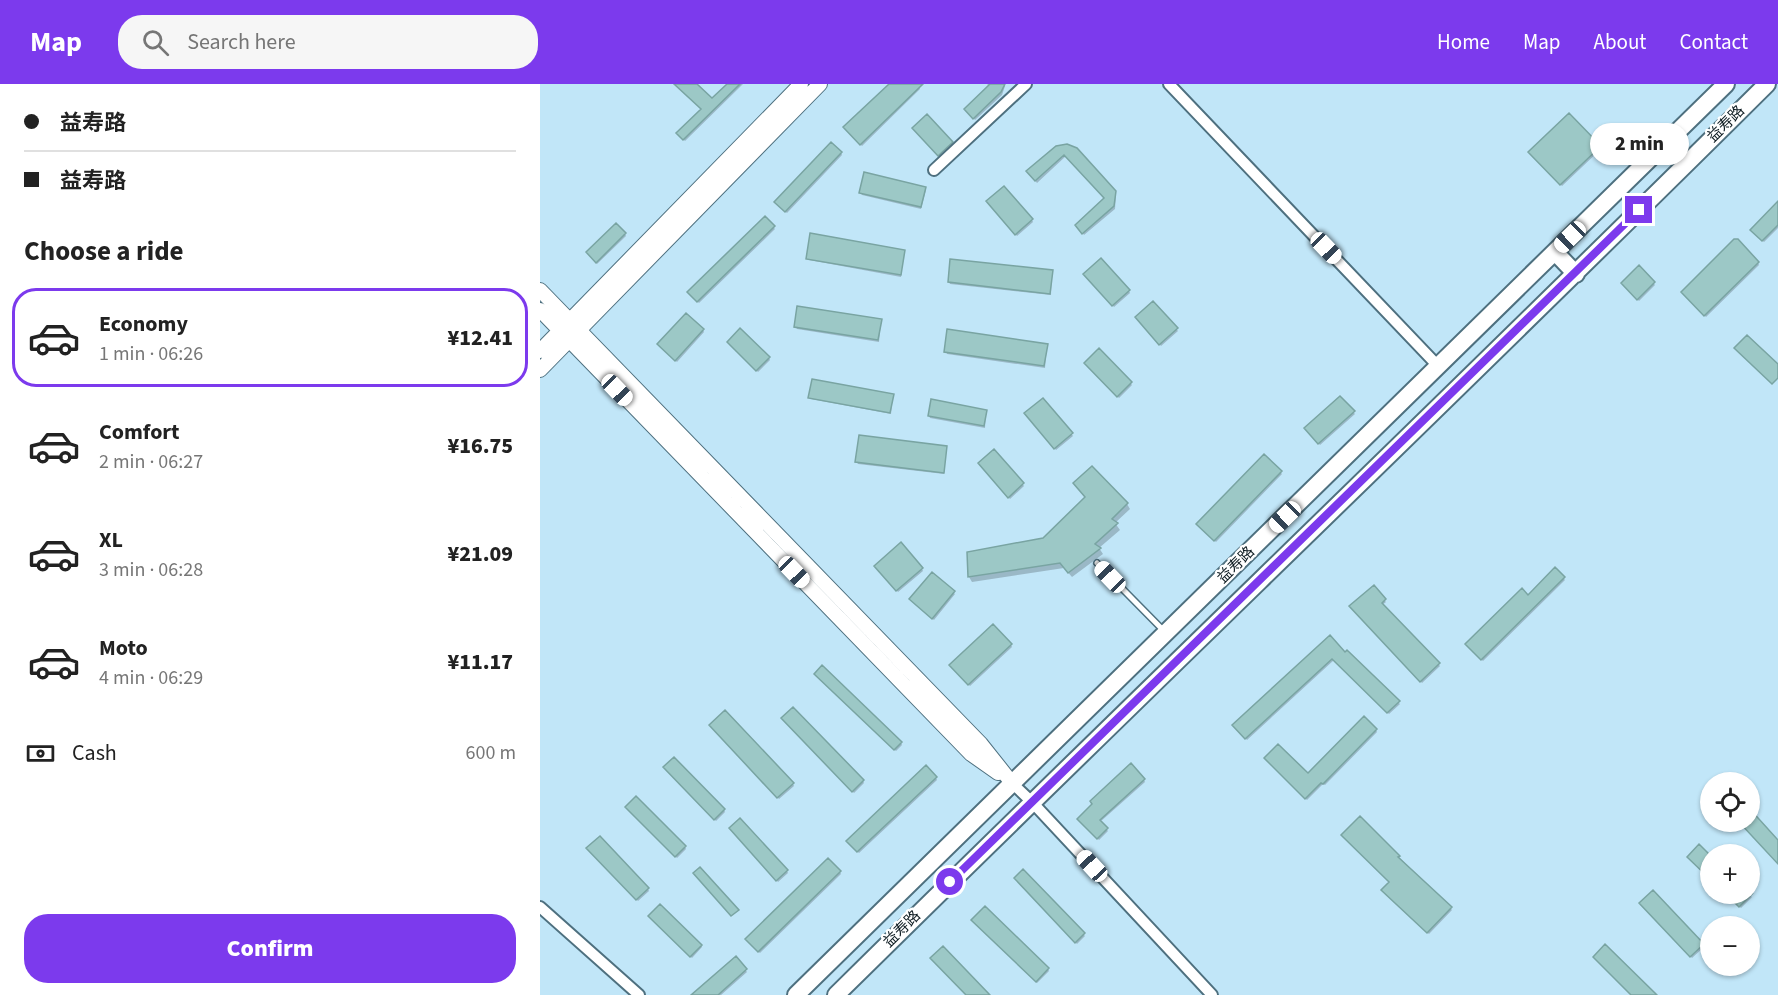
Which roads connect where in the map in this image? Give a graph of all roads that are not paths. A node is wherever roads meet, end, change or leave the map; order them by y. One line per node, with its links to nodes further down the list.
1 (801, 84): 12 (street)
2 (820, 84): 12 (street)
3 (1026, 84): 7 (street)
4 (1169, 84): 14 (street)
5 (1726, 84): 8 (main road, 益寿路)
6 (1767, 84): 9 (main road, 益寿路)
7 (934, 170)
8 (1555, 252): 9 (main road); 14 (main road, 益寿路)
9 (1576, 274): 19 (main road, 益寿路)
10 (540, 290): 12 (street)
11 (540, 310): 12 (street)
12 (569, 330): 13 (street); 15 (street); 18 (street)
13 (540, 351)
14 (1438, 366): 17 (main road, 益寿路)
15 (540, 370)
16 (1097, 563): 17 (lane)
17 (1166, 634): 18 (main road, 益寿路)
18 (1012, 783): 19 (street); 22 (main road, 益寿路)
19 (1032, 802): 23 (main road, 益寿路); 24 (street)
20 (540, 907): 21 (street)
21 (639, 995)
22 (796, 995)
23 (836, 995)
24 (1212, 995)

